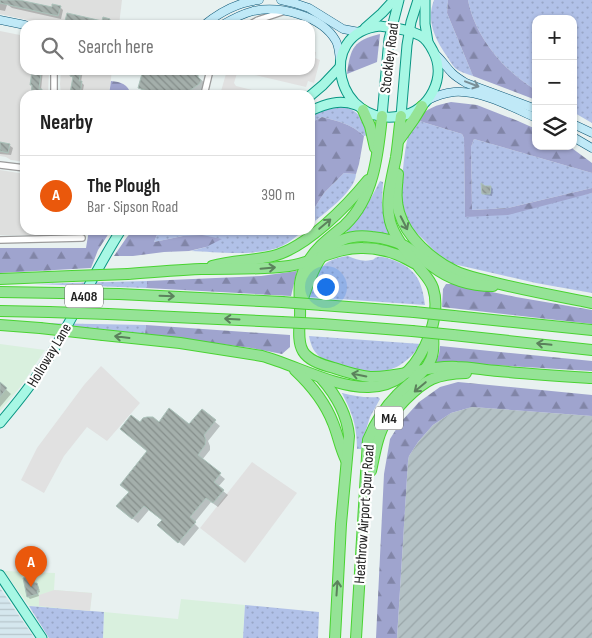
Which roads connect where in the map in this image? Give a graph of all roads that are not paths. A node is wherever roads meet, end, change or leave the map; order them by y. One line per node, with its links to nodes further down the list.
1 (259, 0): 9 (street)
2 (281, 0): 16 (street)
3 (394, 0): 16 (main road)
4 (399, 0): 15 (main road, Stockley Road)
5 (418, 0): 17 (main road, Stockley Road)
6 (425, 0): 18 (main road)
7 (287, 11): 10 (street); 11 (street); 12 (street)
8 (0, 20): 14 (street)
9 (212, 20)
10 (231, 20)
11 (258, 20)
12 (311, 20)
13 (315, 23): 20 (street)
14 (20, 25)
15 (392, 28): 16 (main road); 17 (main road); 30 (main road, Stockley Road)
16 (361, 31): 20 (main road)
17 (409, 31): 18 (main road); 31 (main road, Stockley Road)
18 (428, 43): 19 (main road)
19 (435, 54): 26 (main road); 27 (street, one-way to 27)
20 (340, 63): 25 (main road); 28 (main road)
21 (54, 75): 23 (street)
22 (209, 75): 24 (street)
23 (54, 90)
24 (205, 90)
25 (315, 92)
26 (425, 103): 31 (main road); 32 (street); 36 (highway, M4)
27 (532, 107)
28 (361, 108): 29 (main road); 30 (main road); 38 (highway, M4)
29 (315, 109)
30 (382, 116): 31 (main road); 38 (highway, M4)
31 (401, 116): 36 (highway, M4)
32 (532, 116)
33 (577, 126): 34 (street)
34 (592, 133)
35 (577, 139): 37 (street)
36 (398, 141): 39 (highway, M4)
37 (592, 148)
38 (377, 156): 42 (highway, M4)
39 (396, 158): 48 (highway, M4); 54 (highway, M4, one-way to 54)
40 (0, 165): 41 (street)
41 (20, 167)
42 (372, 176): 43 (highway, M4, one-way to 42); 50 (highway, M4)
43 (315, 231)
44 (119, 235): 70 (main road, Holloway Lane / A408)
45 (311, 235): 52 (highway, M4, one-way to 45)
46 (82, 238): 47 (street)
47 (0, 240)
48 (402, 244): 49 (highway, M4); 51 (highway, M4); 54 (highway, M4)
49 (320, 258): 50 (highway, M4); 51 (highway, M4); 57 (highway, M4)
50 (308, 262): 52 (highway, M4, one-way to 50); 57 (highway, M4)
51 (417, 265): 59 (highway, M4)
52 (202, 269): 53 (highway, M4, bridge)
53 (0, 279)
54 (507, 286): 56 (highway, M4)
55 (0, 292): 61 (highway, one-way to 61, bridge)
56 (592, 303)
57 (300, 310): 63 (highway, M4)
58 (0, 311): 62 (highway, one-way to 58, bridge)
59 (433, 323): 65 (highway, Heathrow Airport Spur Road / M4); 67 (highway, M4)
60 (0, 325): 64 (highway, M4, one-way to 60, bridge)
61 (592, 330)
62 (592, 350)
63 (308, 358): 67 (highway, M4, one-way to 63); 68 (highway, Heathrow Airport Spur Road / M4)
64 (290, 365): 68 (highway, M4); 71 (highway, M4)
65 (423, 370): 66 (highway, M4); 67 (highway, M4); 72 (highway, Heathrow Airport Spur Road / M4)
66 (498, 371): 69 (highway, M4); 72 (highway, M4, one-way to 72)
67 (407, 372): 68 (highway, M4)
68 (320, 377): 71 (highway, Heathrow Airport Spur Road / M4)
69 (592, 378)
70 (0, 423)
71 (346, 461): 75 (highway, Heathrow Airport Spur Road / M4, one-way to 71)
72 (364, 507): 76 (highway, Heathrow Airport Spur Road / M4)
73 (0, 575): 74 (main road)
74 (42, 638)
75 (335, 638)
76 (356, 638)

